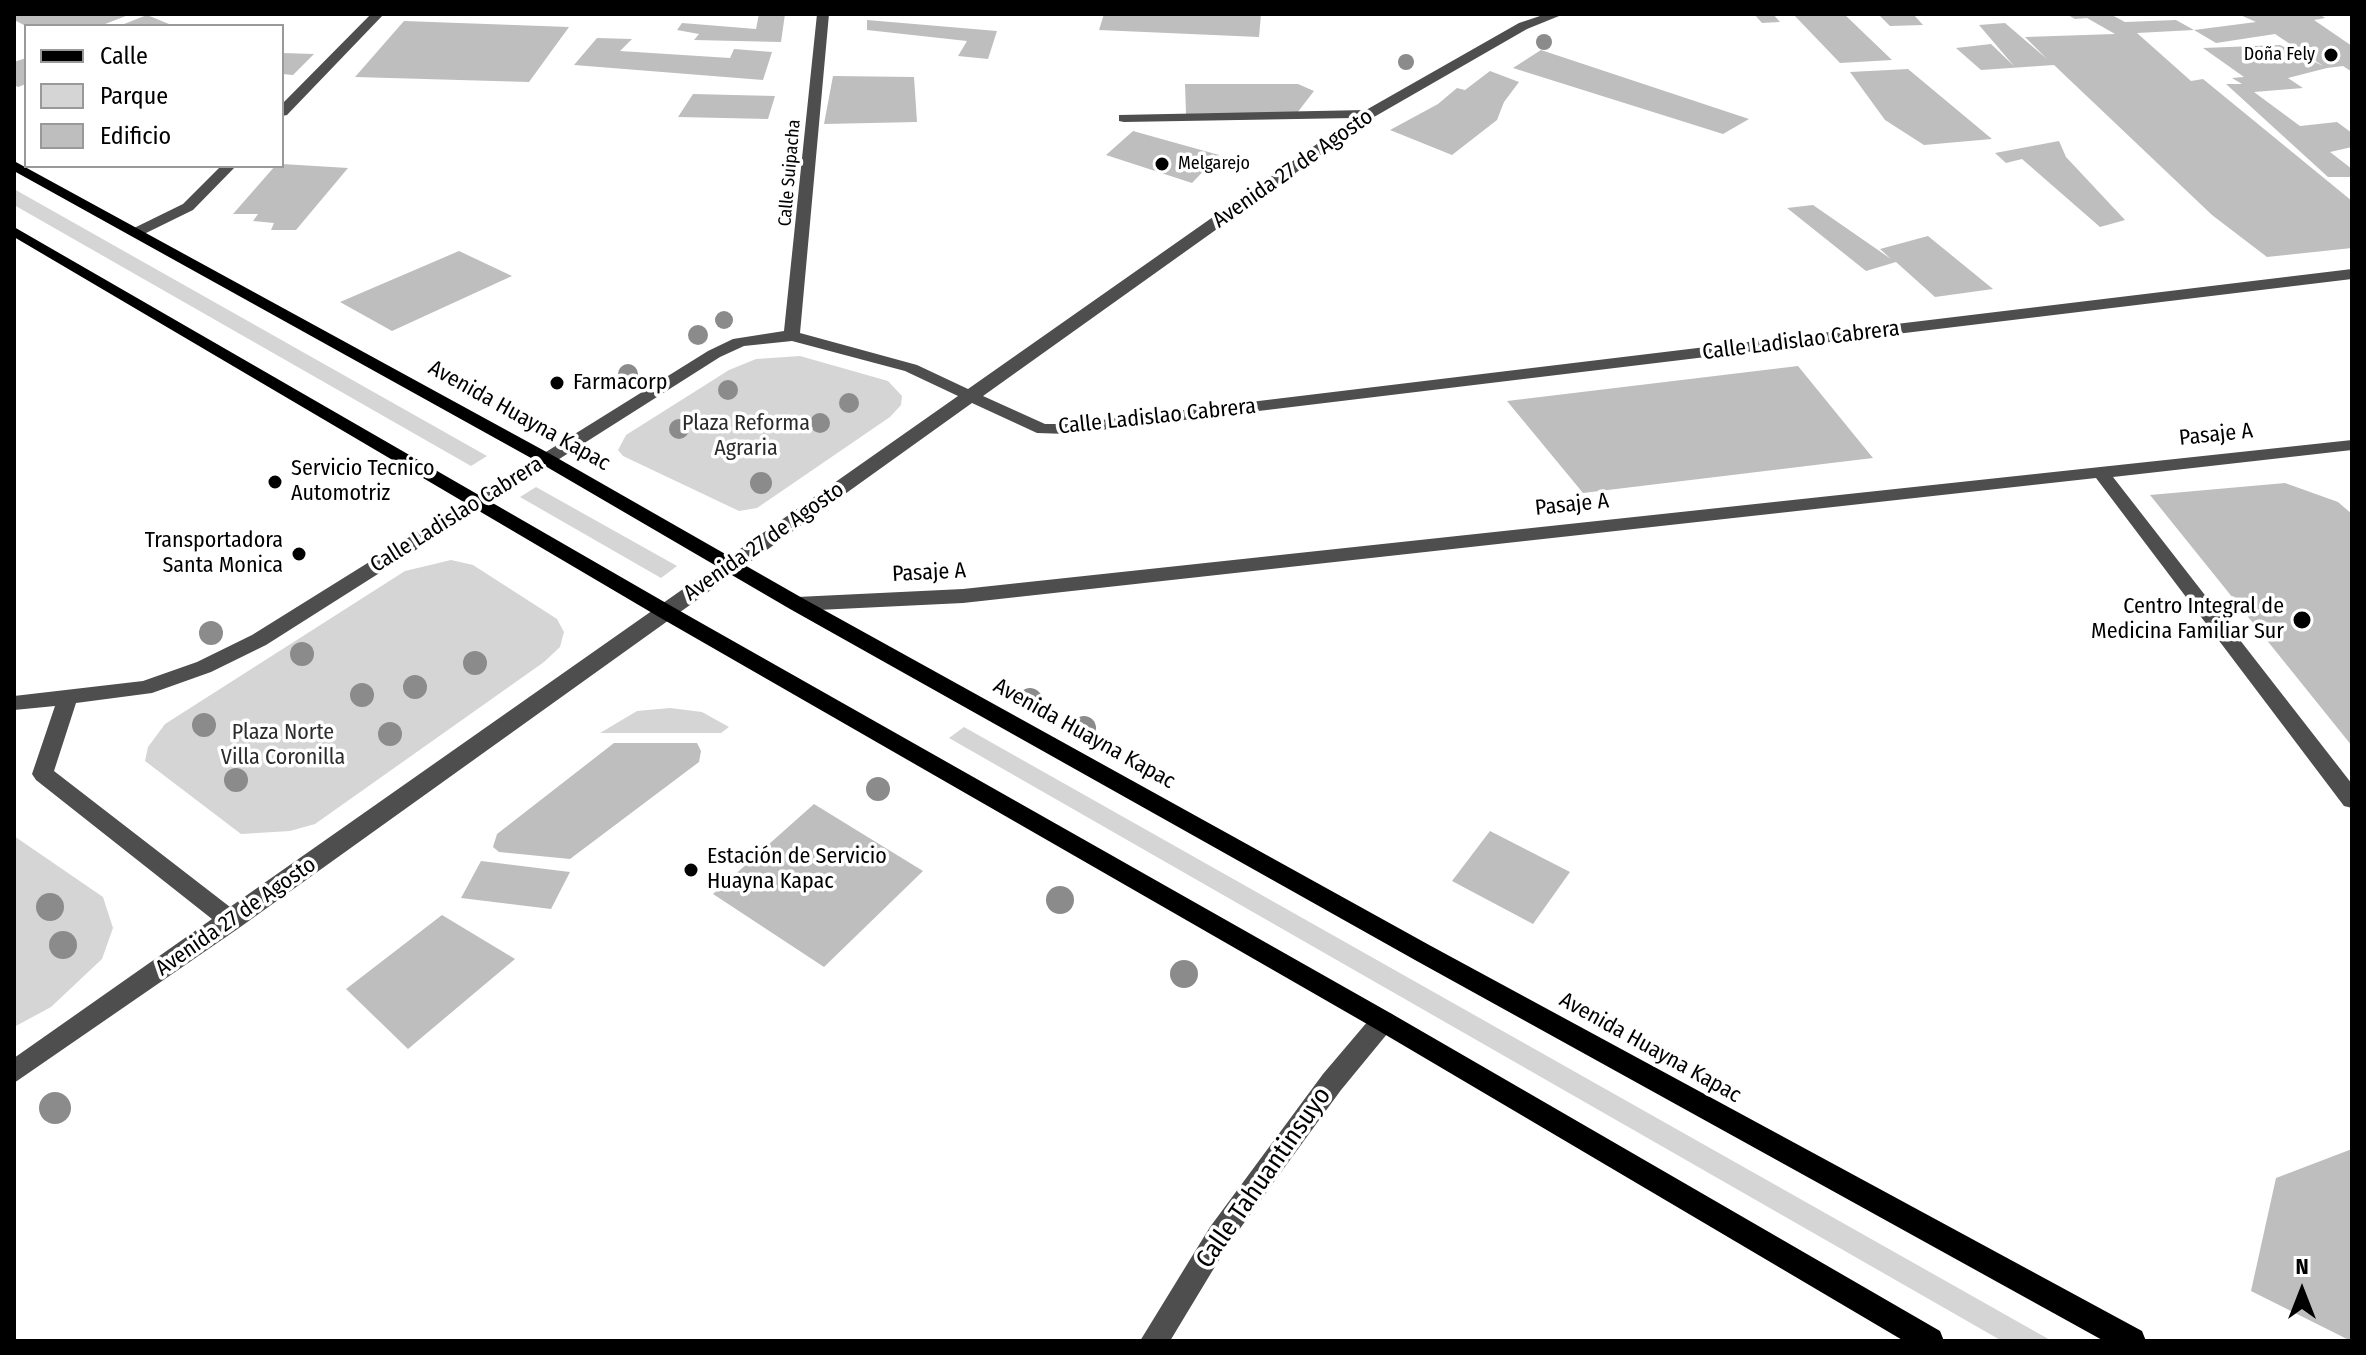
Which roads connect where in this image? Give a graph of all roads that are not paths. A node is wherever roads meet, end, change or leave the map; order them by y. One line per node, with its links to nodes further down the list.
1 (378, 14): 5 (street)
2 (823, 14): 13 (street, Calle Suipacha)
3 (1558, 14): 4 (street, Avenida 27 de Agosto)
4 (1527, 20): 6 (street, Avenida 27 de Agosto)
5 (284, 110)
6 (1369, 114): 7 (street); 14 (street, Avenida 27 de Agosto)
7 (1124, 118)
8 (14, 165): 11 (main road, Avenida Huayna Kapac)
9 (227, 168): 11 (street)
10 (14, 231): 18 (main road)
11 (137, 232): 16 (main road, Avenida Huayna Kapac)
12 (2352, 274): 14 (street, Calle Ladislao Cabrera)
13 (792, 336): 14 (street, Calle Ladislao Cabrera); 16 (street, Calle Ladislao Cabrera)
14 (972, 394): 19 (street, Avenida 27 de Agosto)
15 (2352, 445): 17 (street, Pasaje A)
16 (546, 459): 18 (street, Calle Ladislao Cabrera); 19 (main road, Avenida Huayna Kapac)
17 (2100, 472): 20 (street, Pasaje A); 24 (street)
18 (480, 500): 21 (main road); 22 (street, Calle Ladislao Cabrera)
19 (731, 566): 20 (main road, Avenida Huayna Kapac); 21 (street, Avenida 27 de Agosto)
20 (797, 604): 30 (main road, Avenida Huayna Kapac)
21 (666, 612): 25 (street, Avenida 27 de Agosto); 26 (main road)
22 (68, 697): 23 (street, Calle Ladislao Cabrera); 25 (street)
23 (14, 703)
24 (2352, 800)
25 (231, 921): 27 (street, Avenida 27 de Agosto)
26 (1383, 1021): 28 (street, Calle Tahuantinsuyo); 29 (main road)
27 (14, 1072)
28 (1154, 1341)
29 (1930, 1341)
30 (2132, 1341)

